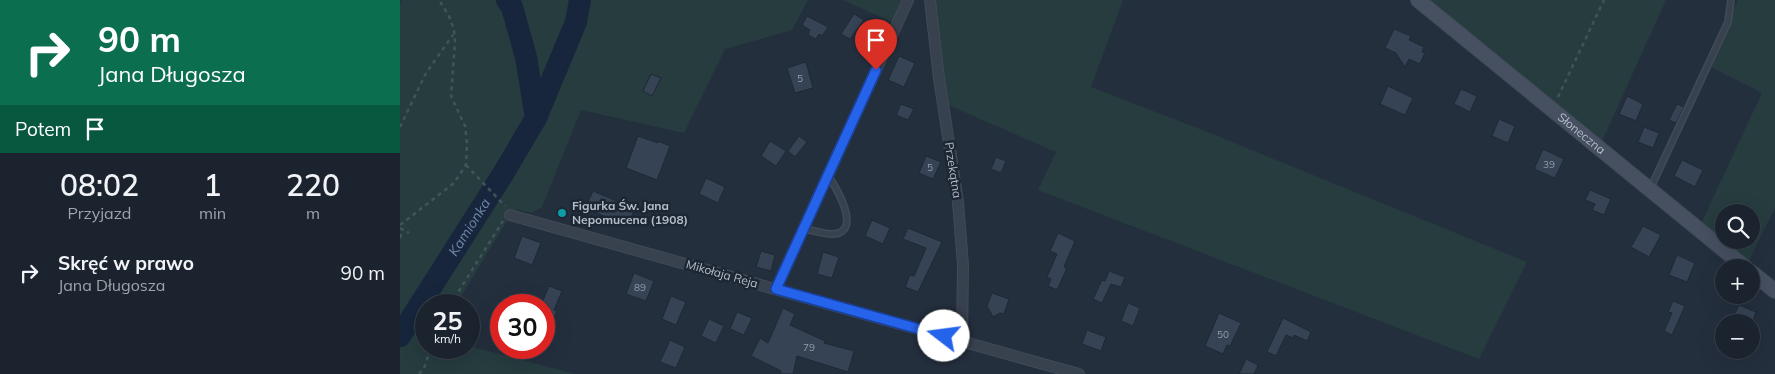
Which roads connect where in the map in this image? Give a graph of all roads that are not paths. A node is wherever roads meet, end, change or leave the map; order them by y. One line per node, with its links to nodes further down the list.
1 (908, 0): 5 (street)
2 (930, 0): 13 (street, Przekątna)
3 (1418, 0): 6 (street, Słoneczna)
4 (1732, 0): 6 (lane)
5 (828, 175): 8 (street); 8 (lane)
6 (1650, 190): 9 (street, Słoneczna)
7 (510, 213): 11 (street, Mikołaja Reja)
8 (803, 229): 11 (street)
9 (1735, 259)
10 (1760, 279): 12 (street)
11 (776, 289): 13 (street, Mikołaja Reja)
12 (1775, 291)
13 (962, 342): 14 (street, Mikołaja Reja)
14 (1079, 374)

